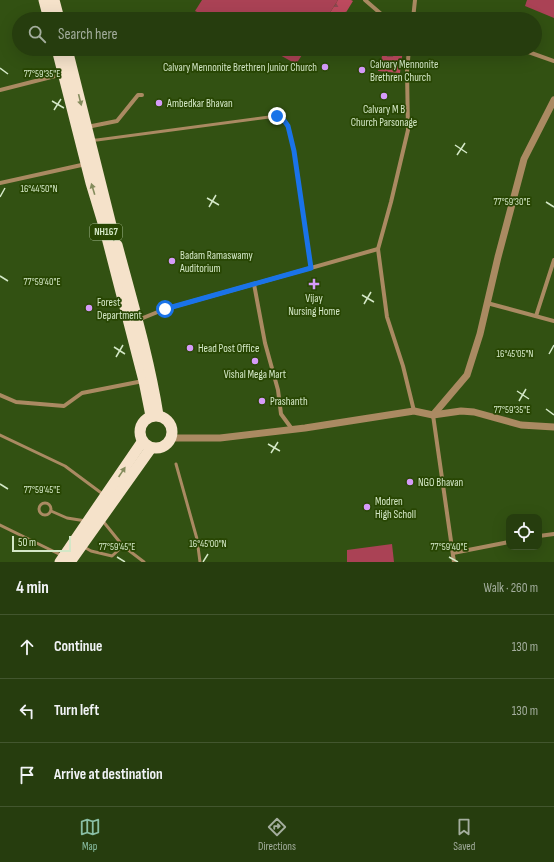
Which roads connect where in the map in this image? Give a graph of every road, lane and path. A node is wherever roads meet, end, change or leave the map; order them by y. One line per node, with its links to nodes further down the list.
1 (44, 0): 5 (highway)
2 (54, 0): 6 (highway)
3 (365, 0): 7 (street)
4 (415, 0): 8 (street)
5 (47, 12)
6 (58, 12)
7 (379, 12)
8 (414, 12)
9 (59, 56): 14 (highway, NH167)
10 (69, 56): 18 (highway, NH167, one-way to 18)
11 (408, 56): 22 (street)
12 (540, 56): 13 (street)
13 (554, 61)
14 (64, 74): 15 (street); 20 (highway, NH167)
15 (0, 90)
16 (142, 95): 18 (street)
17 (554, 100): 26 (street)
18 (87, 127): 19 (highway, NH167)
19 (90, 140): 24 (lane); 28 (highway, NH167)
20 (86, 164): 21 (street); 30 (highway, NH167, one-way to 20)
21 (0, 183)
22 (378, 249): 24 (street); 32 (street)
23 (554, 260): 27 (street)
24 (311, 268): 25 (street)
25 (254, 284): 28 (street); 36 (street)
26 (488, 303): 27 (street); 33 (street)
27 (536, 316): 29 (street)
28 (138, 320): 34 (highway, NH167)
29 (554, 321)
30 (144, 381): 31 (street); 34 (highway, NH167)
31 (0, 395)
32 (414, 411): 33 (street); 36 (street)
33 (433, 414): 35 (street); 51 (street)
34 (155, 416): 38 (highway); 39 (highway)
35 (554, 427)
36 (292, 429): 38 (street)
37 (0, 435): 41 (lane)
38 (170, 438): 39 (highway)
39 (147, 445): 41 (highway, one-way to 39); 43 (highway)
40 (176, 464): 54 (lane)
41 (106, 496): 44 (highway)
42 (51, 511): 42 (lane); 44 (lane)
43 (101, 519): 49 (highway); 50 (lane)
44 (88, 521): 52 (highway)
45 (0, 525): 52 (lane)
46 (554, 534): 47 (street)
47 (542, 536)
48 (506, 543): 51 (street)
49 (82, 545): 50 (lane); 52 (highway)
50 (123, 546): 53 (lane)
51 (453, 553): 55 (street)
52 (65, 560)
53 (144, 562)
54 (200, 562)
55 (454, 562)

